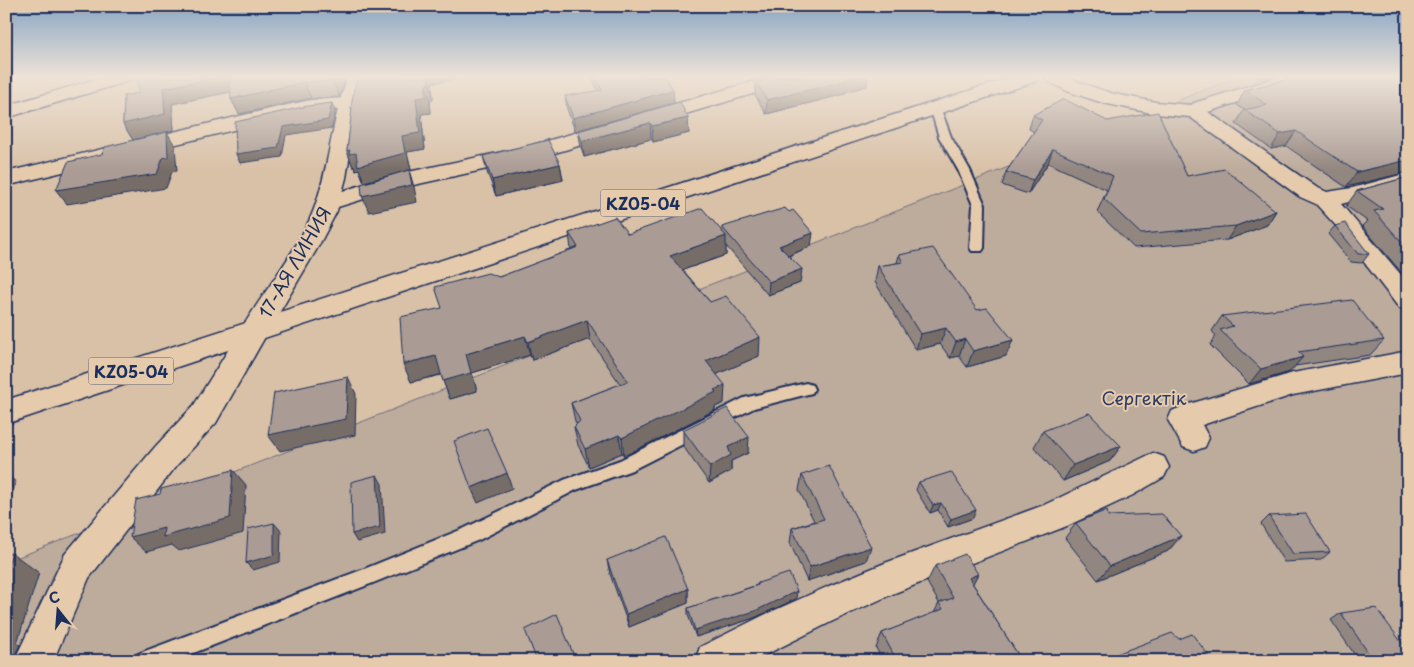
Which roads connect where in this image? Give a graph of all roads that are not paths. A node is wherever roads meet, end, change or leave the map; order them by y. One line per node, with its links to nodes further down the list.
1 (19, 108): 9 (street)
2 (299, 108): 11 (street)
3 (347, 108): 14 (street, 17-АЯ ЛИНИЯ)
4 (683, 108): 14 (street)
5 (932, 108): 17 (street, KZ05-04)
6 (935, 108): 15 (lane)
7 (1157, 108): 10 (street)
8 (1200, 108): 10 (street)
9 (6, 112)
10 (1195, 112): 13 (street)
11 (6, 179)
12 (1408, 180): 13 (street)
13 (1324, 199): 16 (street)
14 (328, 204): 17 (street, 17-АЯ ЛИНИЯ)
15 (977, 248)
16 (1408, 301)
17 (255, 330): 20 (street, KZ05-04); 23 (street, 17-АЯ ЛИНИЯ)
18 (1408, 362): 21 (street)
19 (806, 389): 24 (lane)
20 (6, 412)
21 (1194, 438)
22 (1153, 467): 25 (street)
23 (33, 661)
24 (145, 661)
25 (714, 661)

